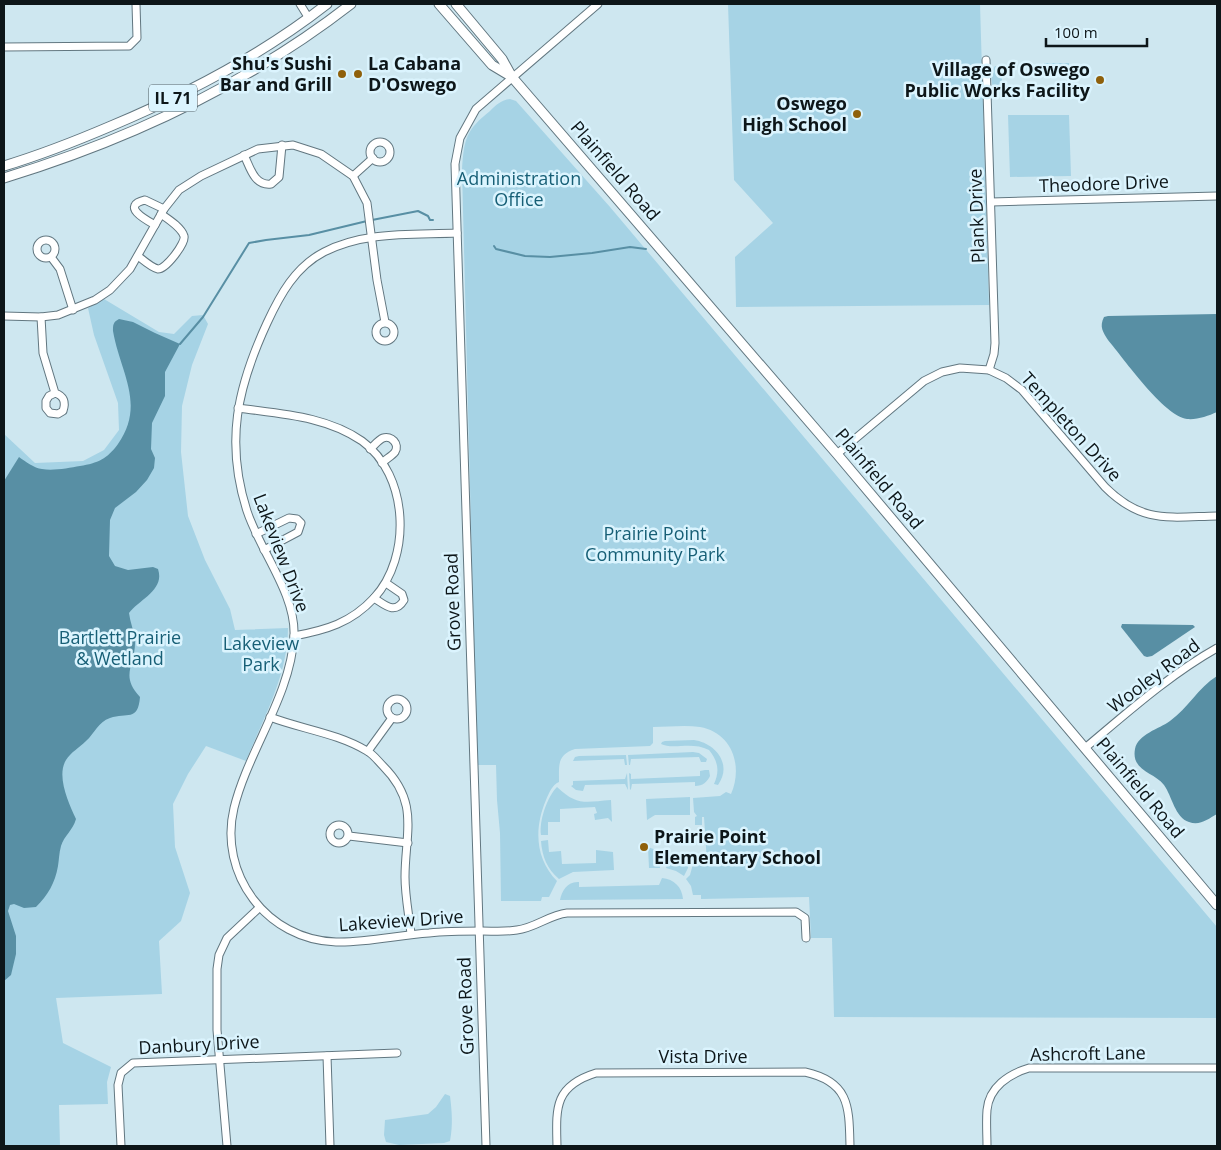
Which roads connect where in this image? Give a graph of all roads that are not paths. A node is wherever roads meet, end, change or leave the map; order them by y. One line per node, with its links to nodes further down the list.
1 (136, 4): 9 (street)
2 (300, 4): 8 (street)
3 (326, 4): 8 (main road, IL 71)
4 (351, 4): 17 (main road, IL 71)
5 (439, 4): 11 (main road, Plainfield Road)
6 (456, 4): 11 (main road, Plainfield Road)
7 (598, 4): 11 (street, Grove Road)
8 (308, 17): 15 (main road, IL 71)
9 (4, 46)
10 (986, 60): 19 (street, Plank Drive)
11 (512, 77): 22 (street, Grove Road); 34 (main road, Plainfield Road)
12 (282, 145): 13 (street); 13 (street); 16 (street)
13 (244, 155): 20 (street)
14 (373, 158): 16 (street)
15 (4, 166)
16 (352, 176): 23 (street)
17 (4, 178)
18 (1217, 196): 19 (street, Theodore Drive)
19 (991, 202): 30 (street, Plank Drive)
20 (162, 211): 21 (street); 21 (street); 24 (street)
21 (155, 225): 24 (street)
22 (456, 233): 23 (street, Lakeview Drive); 51 (street, Grove Road)
23 (372, 236): 29 (street); 32 (street, Lakeview Drive)
24 (138, 256): 26 (street)
25 (51, 257): 26 (street)
26 (74, 310): 28 (street)
27 (4, 316): 28 (street)
28 (41, 317): 31 (street)
29 (385, 322)
30 (989, 370): 34 (street, Templeton Drive); 36 (street, Templeton Drive)
31 (55, 394)
32 (238, 408): 33 (street); 37 (street, Lakeview Drive)
33 (370, 449): 35 (street); 35 (street)
34 (837, 454): 45 (main road, Plainfield Road)
35 (382, 462): 39 (street)
36 (1217, 516)
37 (256, 534): 38 (street, Lakeview Drive); 38 (street)
38 (264, 550): 41 (street, Lakeview Drive)
39 (386, 583): 40 (street); 40 (street)
40 (374, 598): 41 (street)
41 (294, 636): 43 (street, Lakeview Drive)
42 (1217, 648): 45 (street, Wooley Road)
43 (270, 717): 46 (street); 50 (street, Lakeview Drive)
44 (392, 718): 46 (street)
45 (1085, 748): 49 (main road, Plainfield Road)
46 (368, 751): 48 (street)
47 (349, 836): 48 (street)
48 (408, 843): 52 (street)
49 (1217, 905)
50 (259, 908): 52 (street, Lakeview Drive); 56 (street)
51 (478, 931): 52 (street, Lakeview Drive); 53 (street, Lakeview Drive); 61 (street, Grove Road)
52 (411, 934)
53 (806, 938)
54 (397, 1053): 55 (street, Danbury Drive)
55 (327, 1056): 56 (street, Danbury Drive); 60 (street)
56 (219, 1058): 58 (street, Danbury Drive); 59 (street)
57 (1217, 1068): 64 (street, Ashcroft Lane)
58 (121, 1146)
59 (228, 1146)
60 (330, 1146)
61 (486, 1146)
62 (557, 1146): 63 (street, Vista Drive)
63 (850, 1146)
64 (988, 1146)

